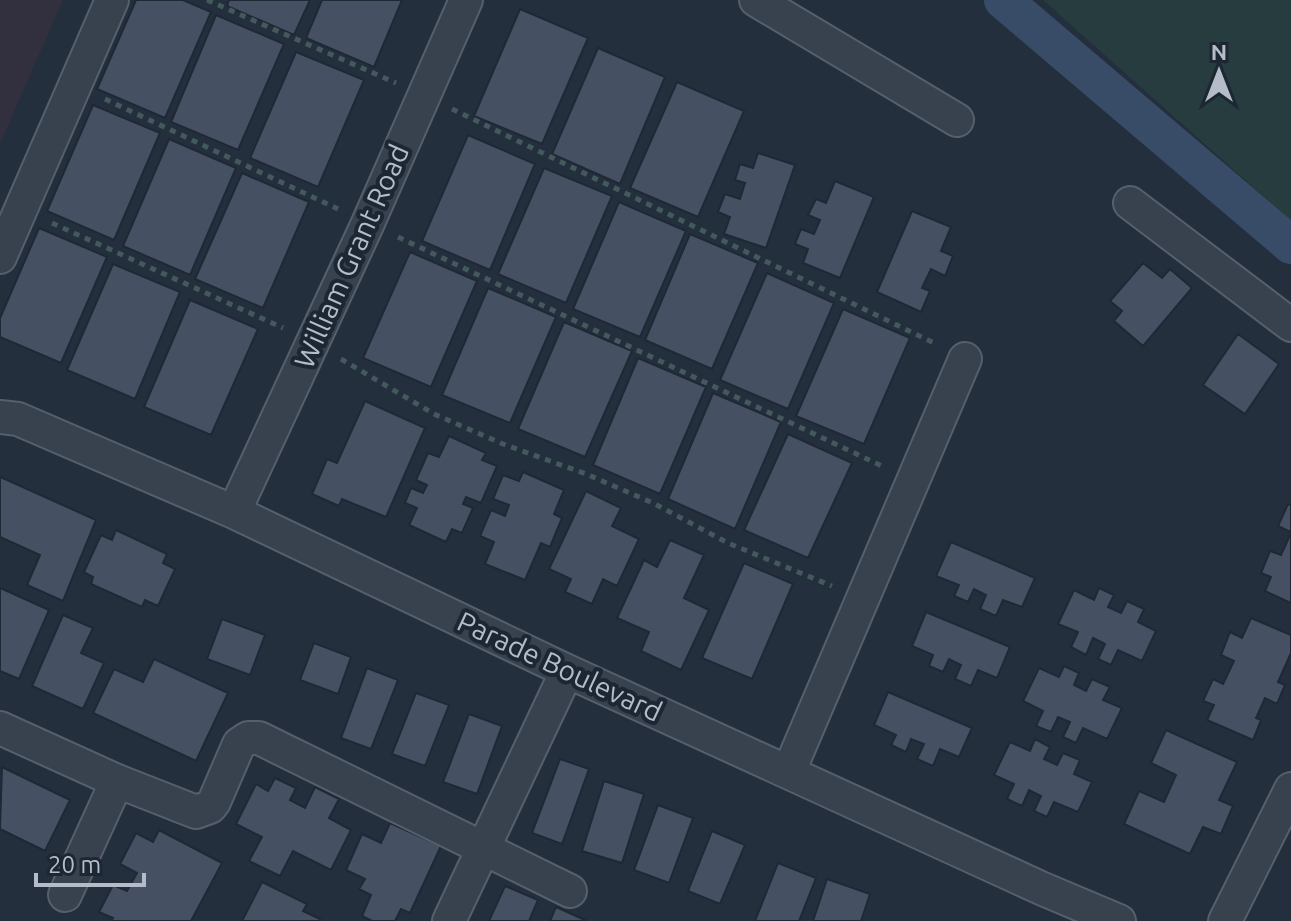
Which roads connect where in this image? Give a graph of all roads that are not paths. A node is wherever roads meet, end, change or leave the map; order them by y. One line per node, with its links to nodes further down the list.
1 (112, 0): 6 (street)
2 (756, 0): 4 (street)
3 (456, 7): 10 (street, William Grant Road)
4 (957, 120)
5 (1130, 203): 7 (street)
6 (0, 257)
7 (1291, 325)
8 (965, 359): 13 (street)
9 (0, 417): 10 (street, Parade Boulevard)
10 (234, 512): 11 (street, Parade Boulevard)
11 (567, 671): 13 (street, Parade Boulevard); 16 (street)
12 (0, 728): 14 (street)
13 (789, 771): 20 (street, Parade Boulevard)
14 (117, 781): 16 (street); 18 (street)
15 (1291, 789): 21 (street)
16 (482, 848): 17 (street); 19 (street)
17 (570, 891)
18 (65, 895)
19 (449, 921)
20 (1119, 921)
21 (1225, 921)

